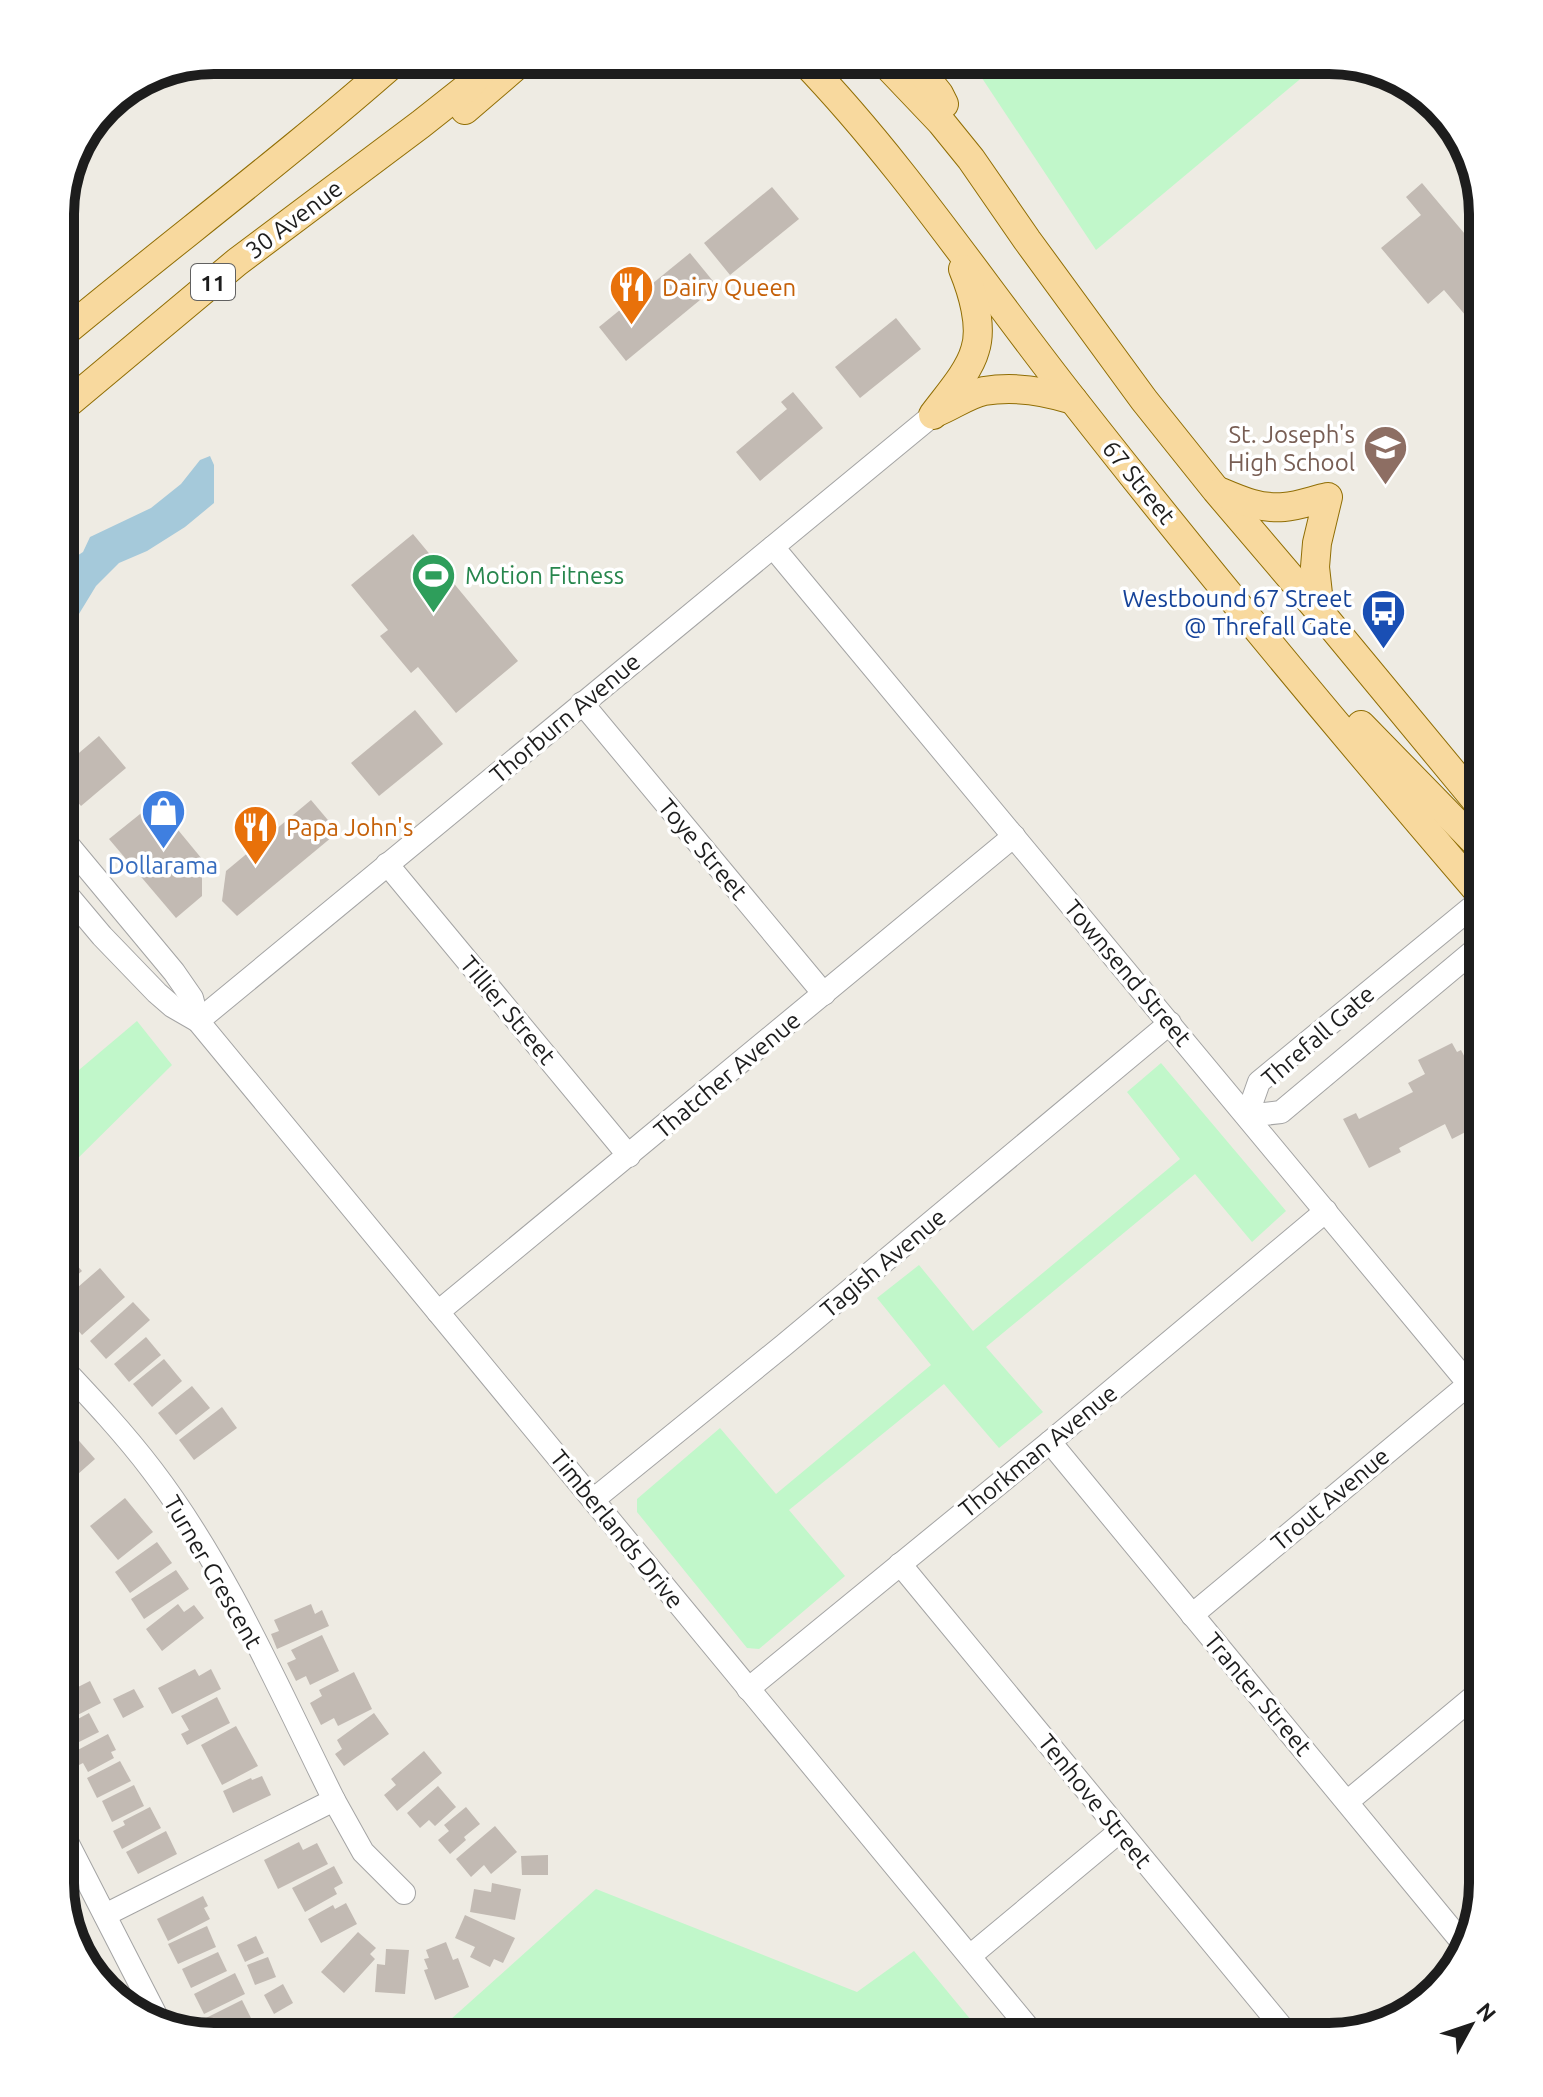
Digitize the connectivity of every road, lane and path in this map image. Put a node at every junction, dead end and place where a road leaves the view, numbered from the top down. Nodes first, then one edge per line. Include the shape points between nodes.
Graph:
1 (363, 74) edge
2 (381, 74) edge
3 (479, 74) edge
4 (507, 74) edge
5 (816, 74) edge
6 (895, 74) edge
7 (923, 74) edge
8 (314, 132) junction
9 (971, 159) junction
10 (370, 161) junction
11 (953, 242) junction
12 (109, 295) junction
13 (74, 324) edge
14 (74, 338) edge
15 (74, 398) edge
16 (1073, 400) junction
17 (933, 415) junction
18 (1216, 490) junction
19 (773, 547) junction
20 (1209, 570) junction
21 (1320, 612) junction
22 (582, 703) junction
23 (1469, 785) edge
24 (1014, 836) junction
25 (1469, 836) edge
26 (74, 852) edge
27 (387, 864) junction
28 (1469, 881) edge
29 (74, 903) edge
30 (1469, 910) edge
31 (1469, 955) edge
32 (824, 994) junction
33 (198, 1021) junction
34 (1170, 1023) junction
35 (1247, 1116) junction
36 (629, 1156) junction
37 (1326, 1211) junction
38 (438, 1312) junction
39 (74, 1380) edge
40 (1469, 1384) edge
41 (1469, 1397) edge
42 (1050, 1442) junction
43 (593, 1500) junction
44 (900, 1564) junction
45 (1192, 1615) junction
46 (748, 1689) junction
47 (1469, 1701) edge
48 (334, 1800) junction
49 (1347, 1802) junction
50 (1120, 1831) junction
51 (74, 1855) edge
52 (404, 1893) dead end
53 (105, 1915) junction
54 (1458, 1937) edge
55 (970, 1956) junction
56 (152, 2008) edge
57 (1025, 2023) edge
58 (1278, 2023) edge

1 - 8 main road
2 - 8 main road, 11
3 - 10 main road, 30 Avenue / 11
4 - 10 main road via 433,136
5 - 11 main road, 67 Street via 877,142
6 - 9 main road
7 - 9 main road via 939,94
8 - 12 main road, 11
9 - 18 main road via 1144,400
10 - 15 main road, 30 Avenue / 11 via 237,262
11 - 16 main road, 67 Street
11 - 17 main road via 977,313 976,349
12 - 13 main road, 11
12 - 14 main road
16 - 17 main road via 1046,391 982,391
16 - 20 main road, 67 Street
17 - 19 street, Thorburn Avenue
18 - 21 main road
18 - 21 main road via 1264,506 1328,497 1315,567
19 - 22 street, Thorburn Avenue
19 - 24 street, Townsend Street
20 - 25 main road
20 - 28 main road, 67 Street
21 - 23 main road
22 - 27 street, Thorburn Avenue
22 - 32 street, Toye Street
24 - 32 street, Thatcher Avenue
24 - 34 street, Townsend Street
26 - 33 street, Timberlands Drive via 174,972 192,998
27 - 33 street, Thorburn Avenue
27 - 36 street, Tillier Street
29 - 33 street, Timberlands Drive via 157,993
30 - 35 street, Threfall Gate via 1259,1082
31 - 35 street, Threfall Gate via 1281,1112
32 - 36 street, Thatcher Avenue
33 - 38 street, Timberlands Drive
34 - 35 street, Townsend Street
34 - 43 street, Tagish Avenue
35 - 37 street, Townsend Street
36 - 38 street, Thatcher Avenue
37 - 40 street, Townsend Street
37 - 42 street, Thorkman Avenue
38 - 43 street, Timberlands Drive
39 - 48 street, Turner Crescent via 122,1432 181,1511 236,1604
41 - 45 street, Trout Avenue
42 - 44 street, Thorkman Avenue
42 - 45 street, Tranter Street
43 - 46 street, Timberlands Drive
44 - 46 street, Thorkman Avenue
44 - 50 street, Tenhove Street
45 - 49 street, Tranter Street
46 - 55 street, Timberlands Drive
47 - 49 street
48 - 52 street, Turner Crescent via 363,1852
48 - 53 street
49 - 54 street, Tranter Street
50 - 55 street
50 - 58 street, Tenhove Street
51 - 53 street
53 - 56 street
55 - 57 street, Timberlands Drive

